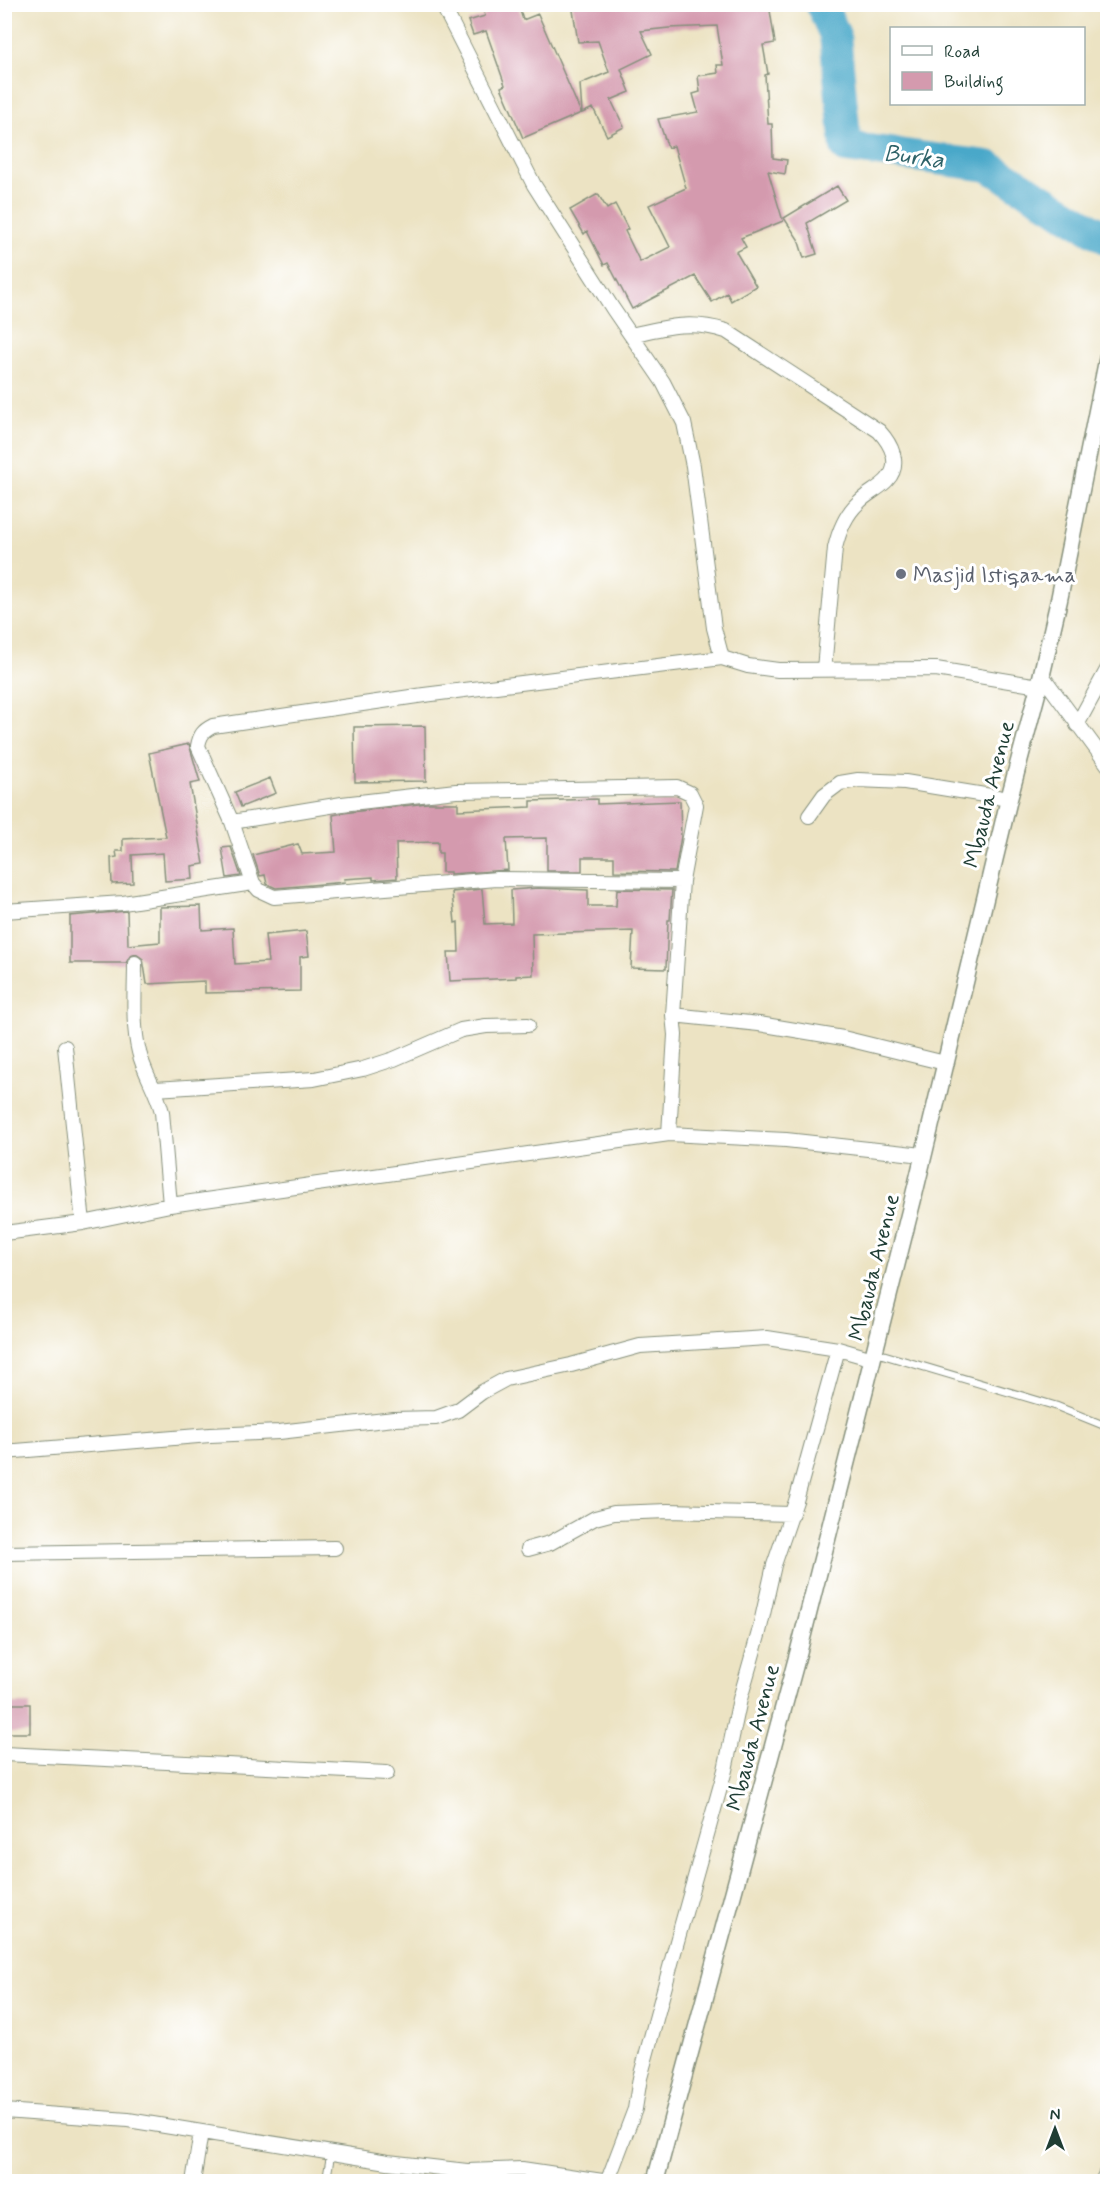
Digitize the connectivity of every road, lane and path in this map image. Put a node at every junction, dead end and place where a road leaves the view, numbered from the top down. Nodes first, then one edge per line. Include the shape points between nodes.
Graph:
1 (442, 4) edge
2 (631, 334) junction
3 (1107, 356) edge
4 (722, 658) junction
5 (1107, 668) edge
6 (824, 669) junction
7 (1040, 680) junction
8 (1077, 725) junction
9 (1107, 765) edge
10 (1009, 799) junction
11 (809, 816) dead end
12 (232, 822) junction
13 (681, 881) junction
14 (254, 883) junction
15 (4, 911) edge
16 (135, 963) dead end
17 (673, 1015) junction
18 (528, 1024) dead end
19 (65, 1047) dead end
20 (945, 1063) junction
21 (155, 1089) junction
22 (669, 1134) junction
23 (923, 1155) junction
24 (170, 1205) junction
25 (83, 1223) junction
26 (4, 1233) edge
27 (838, 1349) junction
28 (874, 1356) junction
29 (1107, 1427) edge
30 (4, 1452) edge
31 (791, 1514) junction
32 (335, 1548) dead end
33 (528, 1549) dead end
34 (4, 1553) edge
35 (4, 1754) edge
36 (387, 1773) dead end
37 (4, 2111) edge
38 (201, 2132) junction
39 (331, 2153) junction
40 (1107, 2161) edge
41 (193, 2181) edge
42 (326, 2181) edge
43 (608, 2181) edge
44 (655, 2181) edge
45 (1098, 2181) edge

1 - 2 street via 534,185
2 - 4 street via 684,423 714,628
2 - 6 street via 692,324 726,331 879,430 888,441 895,458 891,475 858,502 839,531
3 - 7 street, Mbauda Avenue
4 - 6 street via 748,666
4 - 12 street via 213,726 204,730 198,746
5 - 8 street
6 - 7 street via 936,669
7 - 8 street
7 - 10 street, Mbauda Avenue
8 - 9 street
10 - 11 street via 905,782 858,780 840,783 824,795
10 - 20 street, Mbauda Avenue
12 - 13 street via 456,791 677,787 690,793 696,805
12 - 14 street
13 - 14 street via 497,879 284,897 265,894
13 - 17 street
14 - 15 street via 123,903
16 - 21 street via 136,1039
17 - 20 street via 843,1038
17 - 22 street
18 - 21 street via 461,1030 394,1059 339,1075
19 - 25 street
20 - 23 street, Mbauda Avenue
21 - 24 street via 164,1124
22 - 23 street via 786,1140
22 - 24 street
23 - 28 street, Mbauda Avenue
24 - 25 street
25 - 26 street
27 - 28 street
27 - 30 street via 767,1338 640,1346 506,1379 458,1410 436,1418
27 - 31 street
28 - 29 lane via 1056,1406
28 - 44 street, Mbauda Avenue
31 - 33 street via 614,1513
31 - 43 street via 774,1565 725,1770 640,2078 635,2109
32 - 34 street
35 - 36 street
37 - 38 street via 128,2120
38 - 39 street
38 - 41 street
39 - 42 lane
39 - 43 street via 468,2172 522,2169
40 - 45 lane

